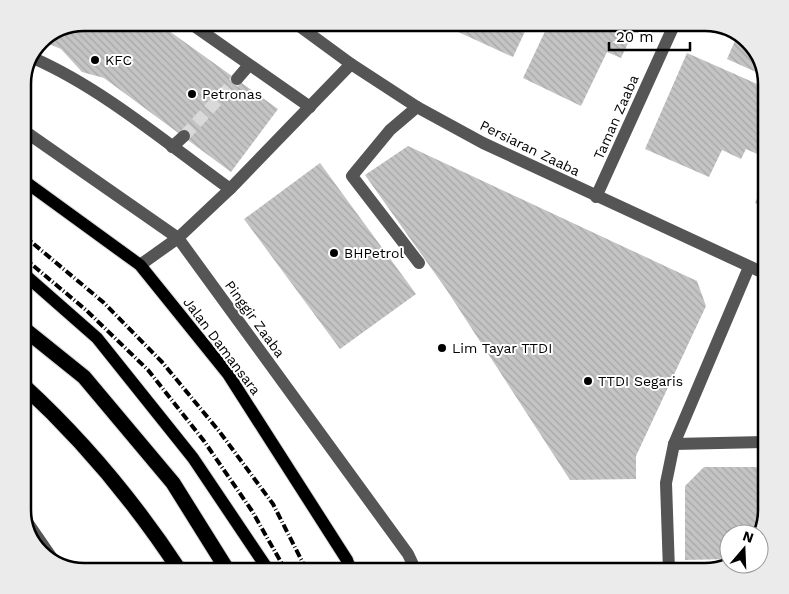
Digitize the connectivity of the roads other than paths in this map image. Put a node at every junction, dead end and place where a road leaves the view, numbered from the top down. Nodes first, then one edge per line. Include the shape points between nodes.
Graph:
1 (202, 31) edge
2 (307, 31) edge
3 (671, 31) edge
4 (37, 60) edge
5 (351, 64) junction
6 (249, 65) junction
7 (236, 79) tunnel mouth
8 (310, 107) junction
9 (417, 107) junction
10 (31, 136) edge
11 (184, 136) tunnel mouth
12 (172, 147) junction
13 (31, 186) edge
14 (230, 189) junction
15 (596, 197) junction
16 (178, 238) junction
17 (419, 263) dead end
18 (140, 265) junction
19 (749, 267) junction
20 (758, 271) edge
21 (31, 280) edge
22 (31, 334) edge
23 (31, 393) edge
24 (758, 442) edge
25 (674, 444) junction
26 (174, 563) edge
27 (222, 563) edge
28 (263, 563) edge
29 (348, 563) edge
30 (412, 563) edge
31 (668, 563) edge

1 - 6 street
2 - 5 street, Persiaran Zaaba
3 - 15 street, Taman Zaaba
4 - 12 street via 118,107
5 - 8 street
5 - 9 street, Persiaran Zaaba
6 - 7 street
6 - 8 street
8 - 14 street
9 - 15 street, Persiaran Zaaba via 483,144
9 - 17 street via 390,130 352,176
10 - 16 street, Pinggir Zaaba
11 - 12 street
12 - 14 street
13 - 18 main road, Jalan Damansara
14 - 16 street
15 - 19 street, Persiaran Zaaba
16 - 18 street
16 - 30 street, Pinggir Zaaba
18 - 29 main road, Jalan Damansara via 228,374
19 - 20 street, Persiaran Zaaba
19 - 25 street
21 - 28 main road via 97,338 193,458
22 - 27 highway via 84,377 173,483
23 - 26 highway via 95,458
24 - 25 street
25 - 31 street via 666,483

